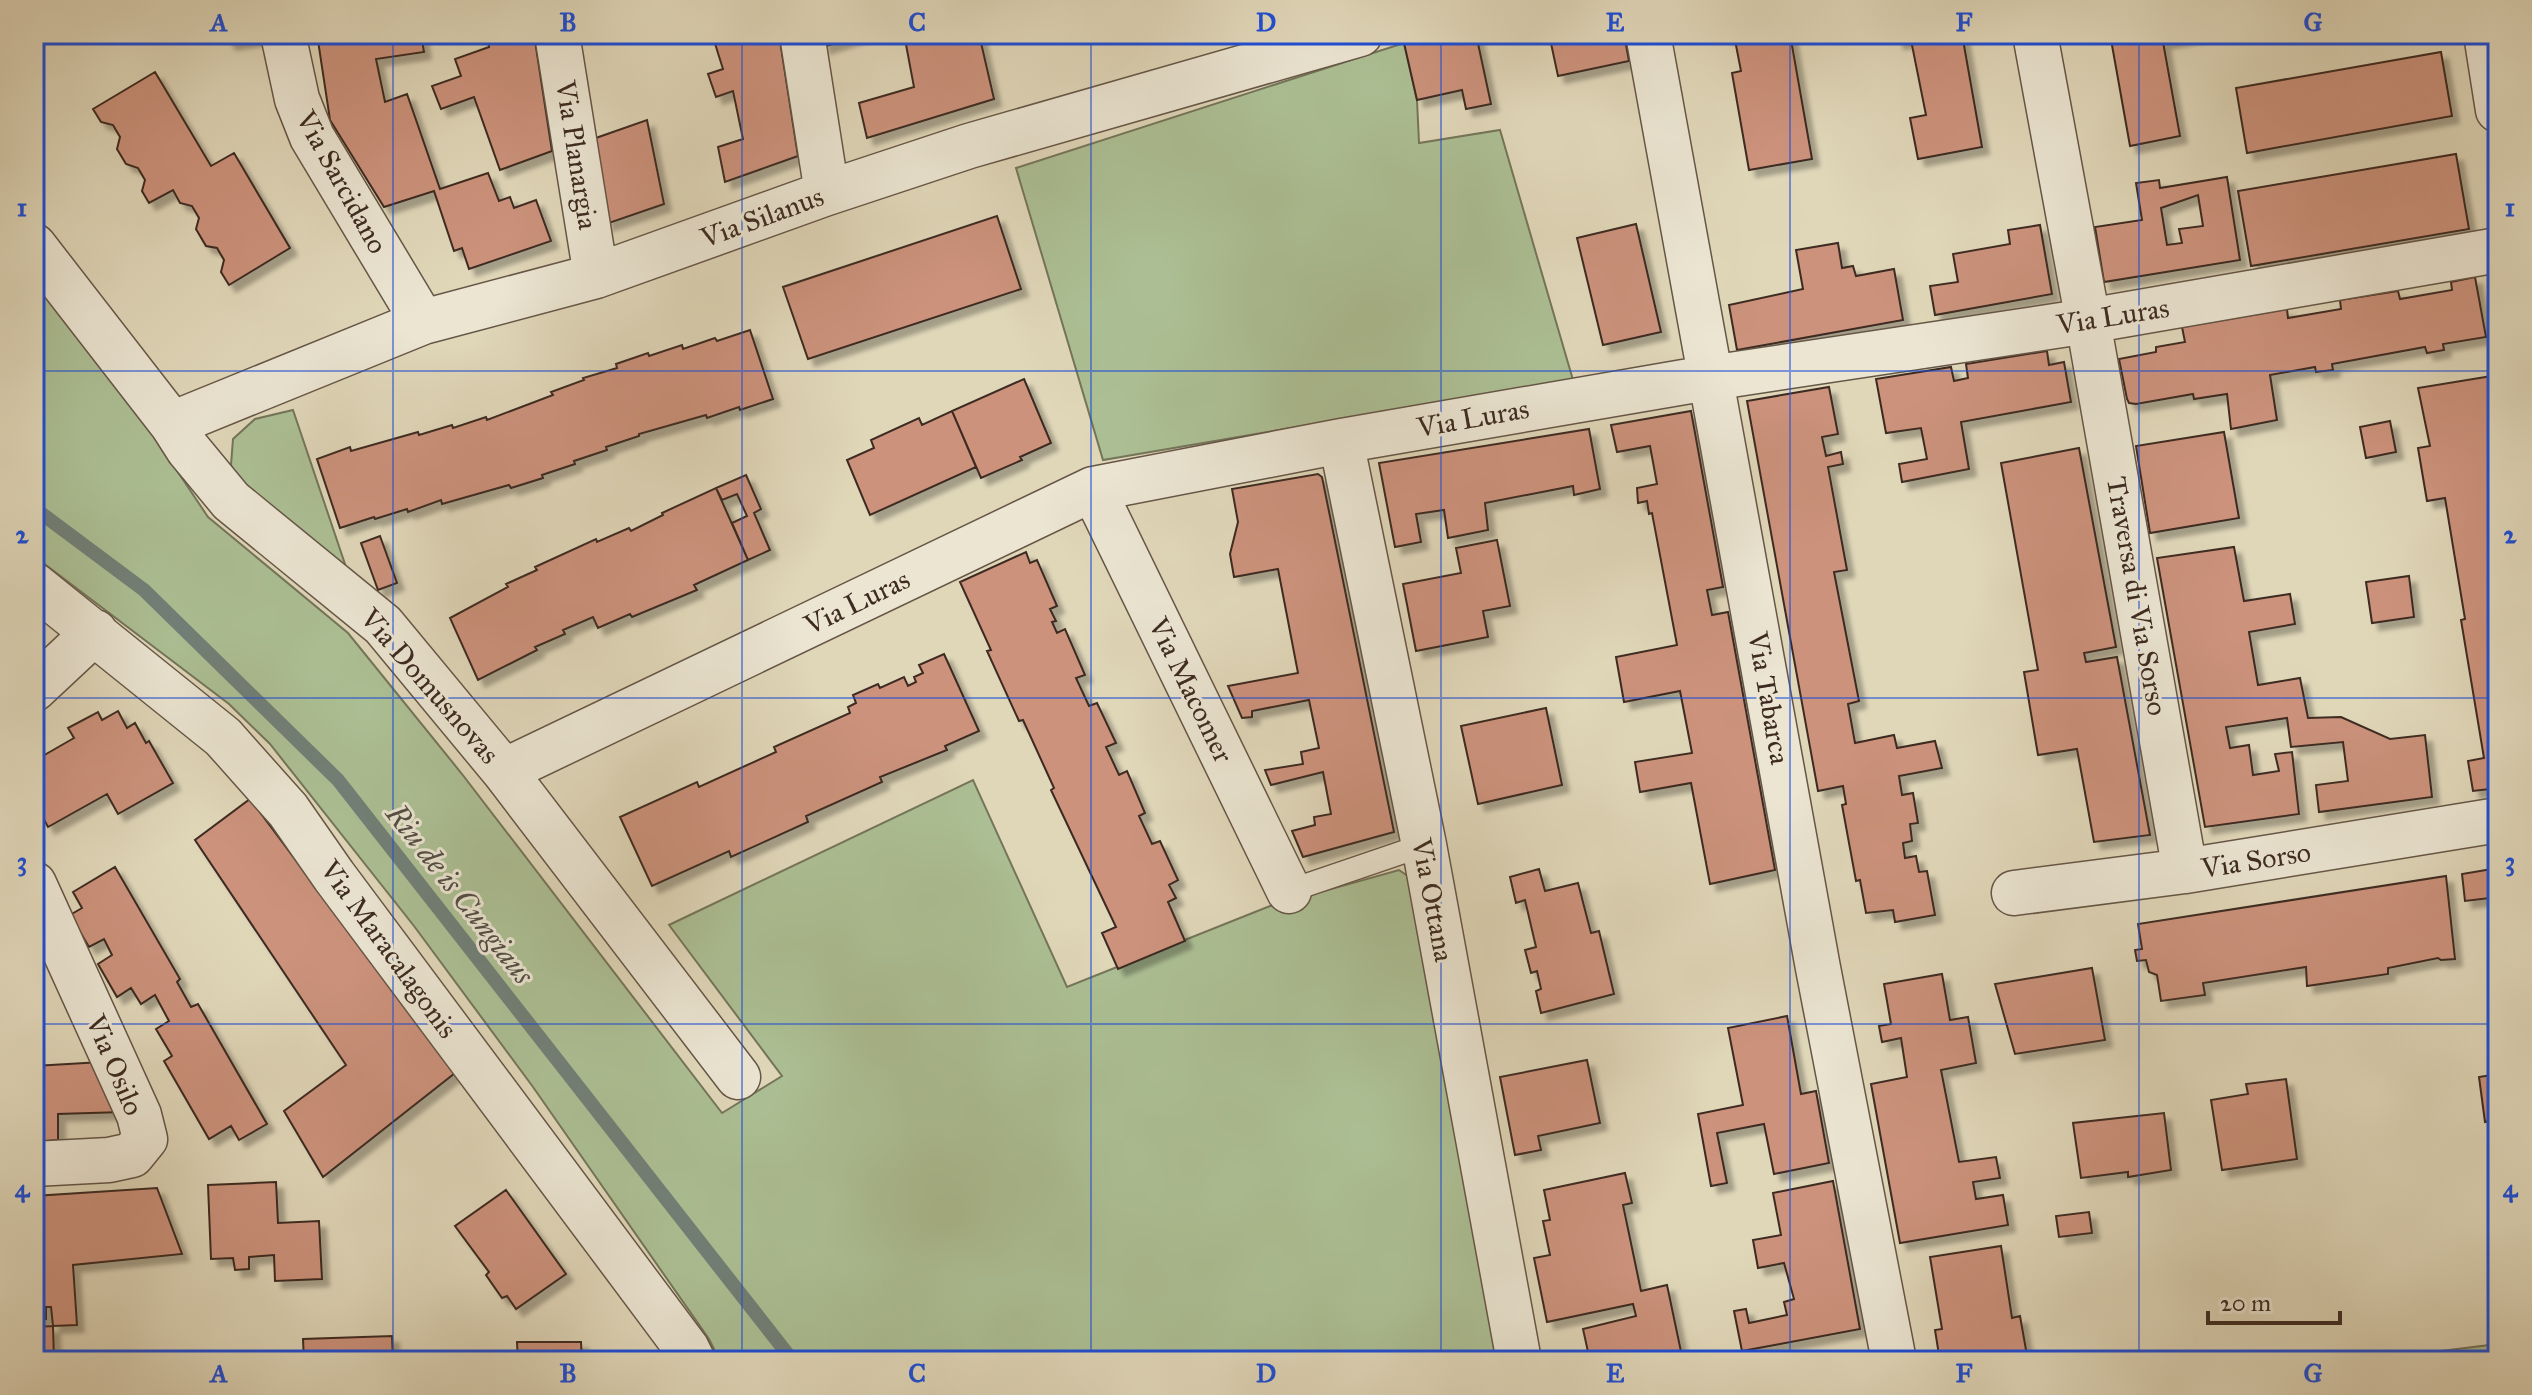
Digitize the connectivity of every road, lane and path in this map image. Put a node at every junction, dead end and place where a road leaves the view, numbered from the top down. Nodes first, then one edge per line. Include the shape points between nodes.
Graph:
1 (283, 34) edge
2 (557, 34) edge
3 (802, 34) edge
4 (1360, 34) edge
5 (1648, 34) edge
6 (2035, 34) edge
7 (2486, 34) edge
8 (1261, 47) edge
9 (2498, 110) edge
10 (827, 193) junction
11 (34, 246) edge
12 (2498, 250) edge
13 (596, 276) junction
14 (2088, 321) junction
15 (423, 322) junction
16 (1711, 377) junction
17 (172, 424) junction
18 (1341, 441) junction
19 (1093, 489) junction
20 (34, 585) edge
21 (95, 632) junction
22 (34, 689) edge
23 (504, 771) junction
24 (2498, 820) edge
25 (1424, 845) junction
26 (2185, 871) junction
27 (34, 884) edge
28 (1289, 891) joint
29 (2014, 893) dead end
30 (738, 1077) dead end
31 (34, 1164) edge
32 (693, 1361) edge
33 (1519, 1361) edge
34 (1894, 1361) edge

1 - 15 street, Via Sarcidano via 297,99 312,137
2 - 13 street, Via Planargia
3 - 10 street
4 - 8 street, Via Silanus
5 - 16 street, Via Tabarca
6 - 14 street, Traversa di Via Sorso
7 - 9 street
8 - 10 street, Via Silanus
10 - 13 street, Via Silanus
11 - 17 street, Via Domusnovas
12 - 14 street, Via Luras
13 - 15 street, Via Silanus
14 - 16 street, Via Luras
14 - 26 street, Traversa di Via Sorso
15 - 17 street, Via Silanus
16 - 18 street, Via Luras
16 - 34 street, Via Tabarca
17 - 23 street, Via Domusnovas via 231,501 383,625
18 - 19 street, Via Luras
18 - 25 street, Via Ottana
19 - 23 street, Via Luras
19 - 28 street, Via Macomer
20 - 21 street, Via Maracalagonis
21 - 22 street
21 - 32 street, Via Maracalagonis via 223,737 288,810
23 - 30 street, Via Domusnovas
24 - 26 street, Via Sorso
25 - 28 lane
25 - 33 street, Via Ottana
26 - 29 street, Via Sorso
27 - 31 street, Via Osilo via 139,1115 145,1139 132,1155

